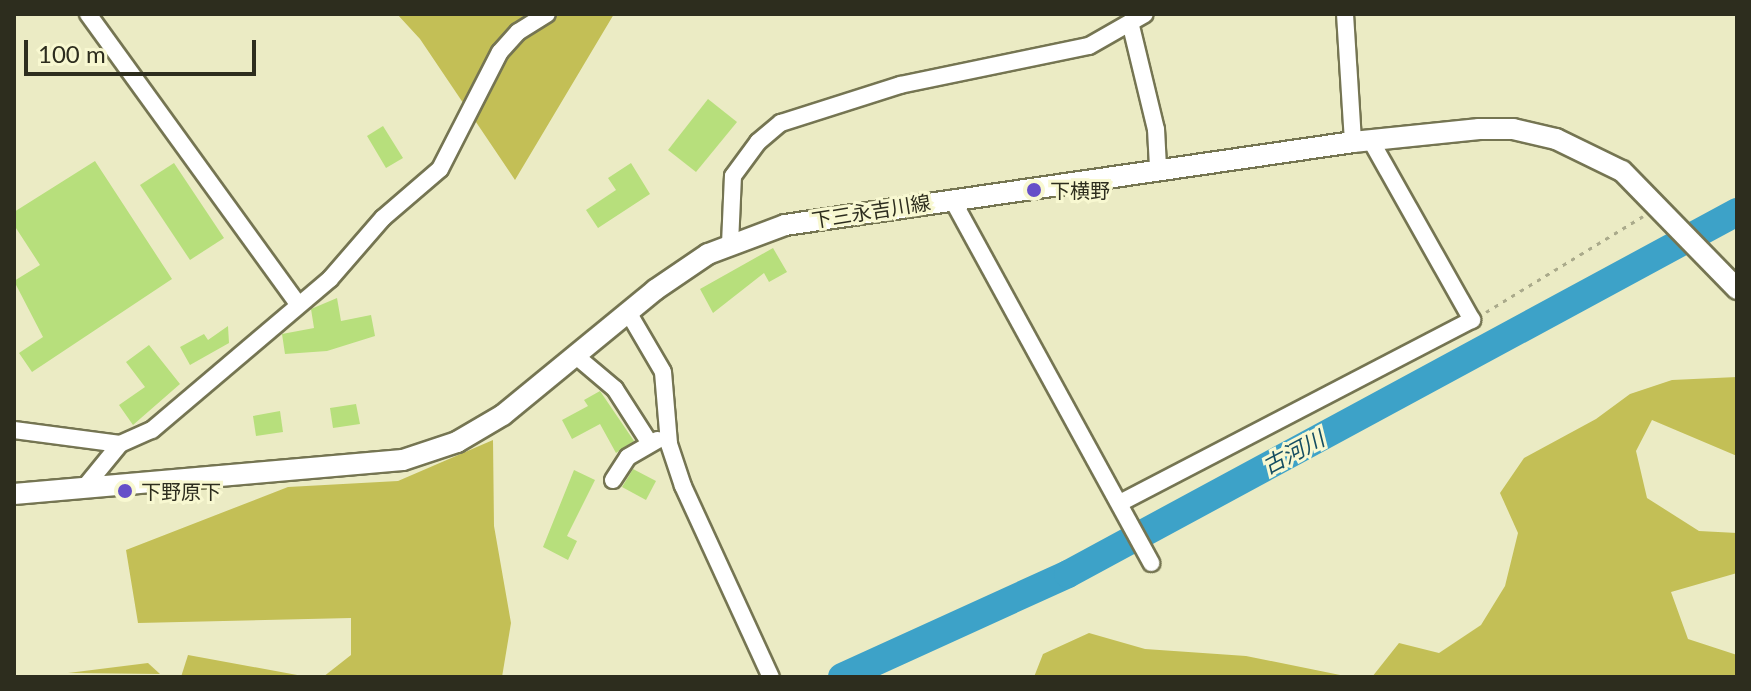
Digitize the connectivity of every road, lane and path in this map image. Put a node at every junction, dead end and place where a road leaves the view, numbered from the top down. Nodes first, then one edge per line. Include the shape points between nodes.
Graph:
1 (88, 14) edge
2 (547, 14) edge
3 (1145, 14) edge
4 (1350, 16) edge
5 (1131, 26) junction
6 (1362, 141) junction
7 (1158, 168) junction
8 (952, 199) junction
9 (1663, 208) junction
10 (730, 244) junction
11 (1737, 289) edge
12 (297, 303) junction
13 (628, 312) junction
14 (1472, 320) junction
15 (576, 356) junction
16 (14, 430) edge
17 (668, 438) junction
18 (649, 442) junction
19 (120, 444) junction
20 (613, 480) dead end
21 (84, 488) junction
22 (14, 494) edge
23 (1121, 505) junction
24 (1151, 563) dead end
25 (771, 677) edge

1 - 12 street
2 - 12 street via 518,32 500,52 440,169 383,218 330,279
3 - 5 street
4 - 6 street
5 - 7 street via 1156,129
5 - 10 street via 1089,46 900,85 781,123 758,142 733,176
6 - 7 main road, 下三永吉川線
6 - 9 main road, 下三永吉川線 via 1513,129 1588,151 1622,171
6 - 14 street
7 - 8 main road, 下三永吉川線
8 - 10 main road, 下三永吉川線 via 785,225
8 - 23 street
9 - 11 main road, 下三永吉川線
9 - 14 path
10 - 13 main road, 下三永吉川線
12 - 19 street via 152,430
13 - 15 main road, 下三永吉川線
13 - 17 street via 663,372
14 - 23 street
15 - 18 street via 615,389
15 - 21 main road, 下三永吉川線 via 503,415 457,442 403,460
16 - 19 street
17 - 18 street
17 - 25 street via 683,486
18 - 20 street via 628,457
19 - 21 street
21 - 22 main road, 下三永吉川線
23 - 24 street

